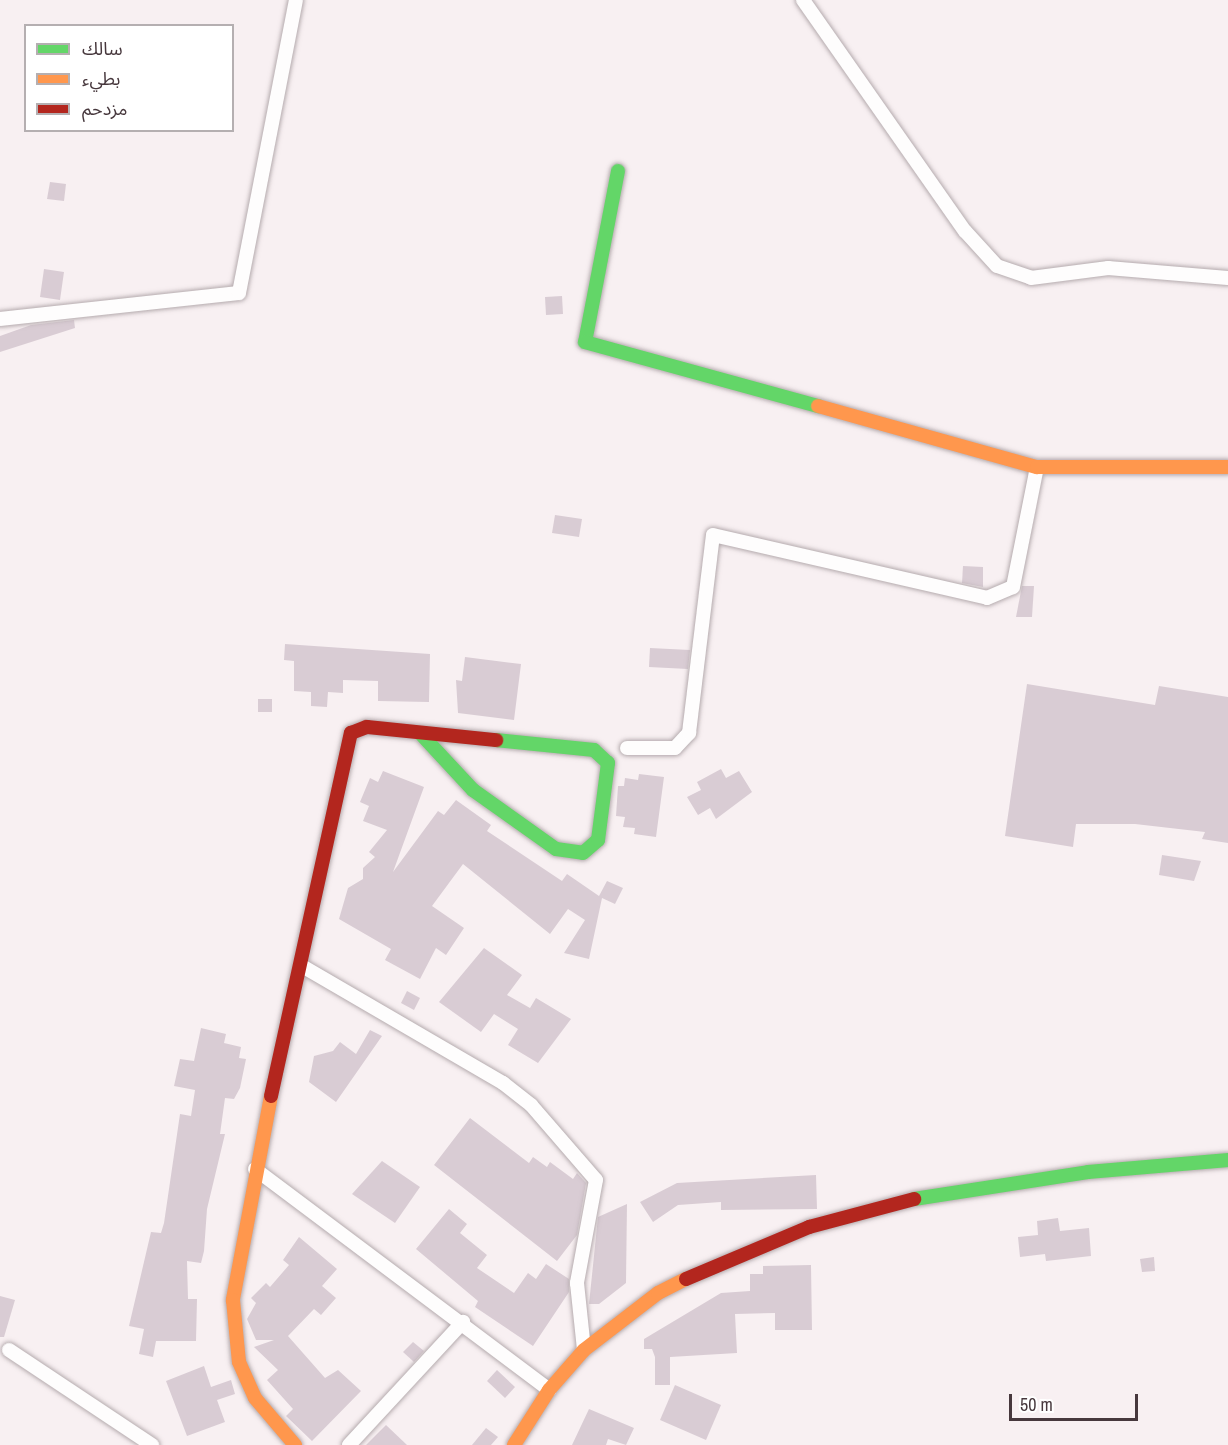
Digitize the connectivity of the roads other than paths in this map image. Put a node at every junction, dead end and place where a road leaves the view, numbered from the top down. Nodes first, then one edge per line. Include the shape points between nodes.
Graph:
1 (296, 0) edge
2 (802, 0) edge
3 (618, 171) dead end
4 (1228, 278) edge
5 (0, 318) edge
6 (1037, 467) junction
7 (1228, 467) edge
8 (420, 733) junction
9 (627, 748) dead end
10 (302, 966) junction
11 (1228, 1160) edge
12 (255, 1169) junction
13 (463, 1322) junction
14 (9, 1350) dead end
15 (584, 1350) junction
16 (549, 1390) junction
17 (152, 1445) edge
18 (295, 1445) edge
19 (350, 1445) edge
20 (514, 1445) edge

1 - 5 street via 239,293
2 - 4 street via 965,231 997,266 1031,278 1108,268
3 - 6 street via 585,342
6 - 7 street via 1143,471
6 - 9 street via 1012,587 987,598 713,535 689,733 675,748
8 - 8 street via 473,790 538,840 572,855 583,853 598,840 609,776 603,755 585,748
8 - 10 street via 352,729
10 - 12 street
10 - 15 street via 503,1083 531,1105 596,1180 577,1283
11 - 15 street via 982,1186 809,1227 729,1257 666,1288
12 - 13 street
12 - 18 street via 238,1250 233,1333 255,1398
13 - 16 street
13 - 19 street
14 - 17 street
15 - 16 street
16 - 20 street

